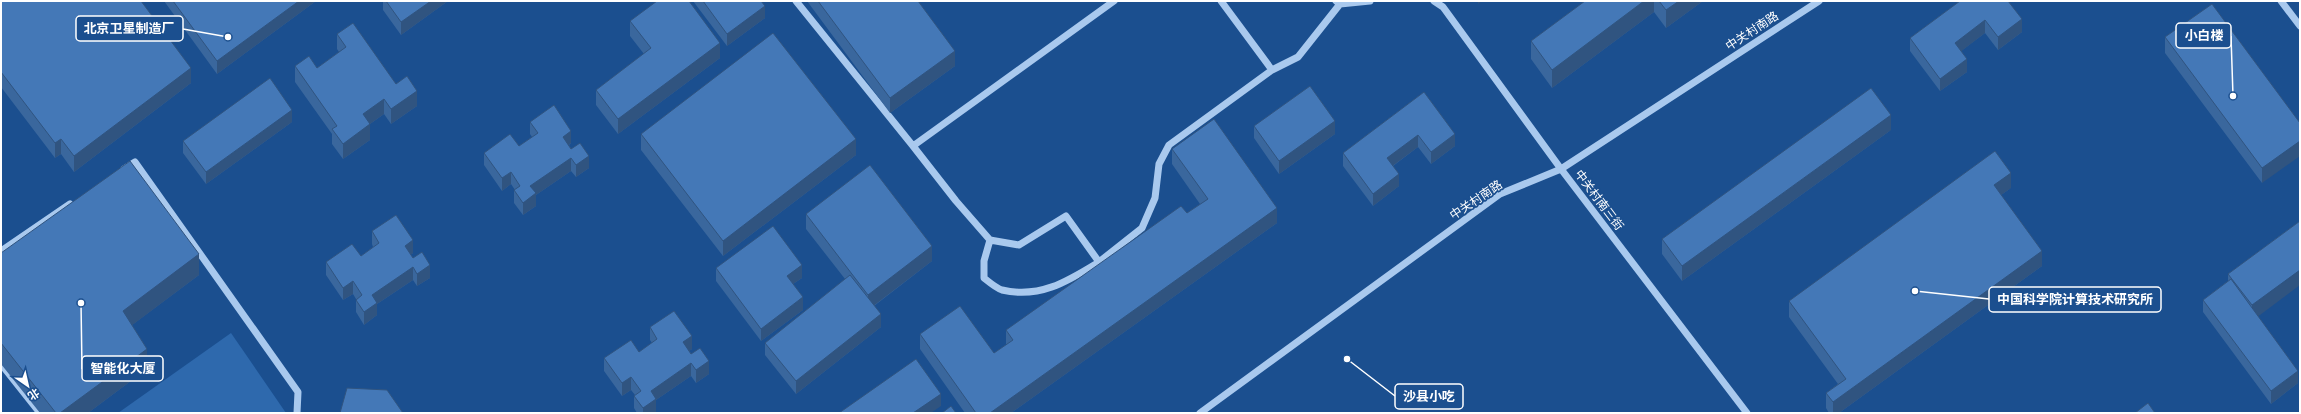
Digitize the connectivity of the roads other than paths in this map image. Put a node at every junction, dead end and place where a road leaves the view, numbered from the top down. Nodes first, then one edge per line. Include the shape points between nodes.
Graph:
1 (796, 1) edge
2 (1114, 1) edge
3 (1221, 1) edge
4 (1370, 1) edge
5 (1434, 1) edge
6 (1819, 1) edge
7 (2282, 1) edge
8 (1338, 3) edge
9 (2300, 26) edge
10 (1272, 70) junction
11 (913, 146) junction
12 (1561, 169) junction
13 (115, 174) edge
14 (76, 200) edge
15 (990, 240) junction
16 (1, 251) edge
17 (1099, 262) junction
18 (1, 364) edge
19 (40, 413) edge
20 (297, 413) edge
21 (1200, 413) edge
22 (1747, 413) edge

1 - 11 street
2 - 11 street
3 - 10 street
4 - 8 street
5 - 12 street, 中关村南三街 via 1443,7
6 - 12 street, 中关村南路
7 - 9 street
8 - 10 street via 1298,57
10 - 17 street via 1169,145 1159,164 1155,198 1142,228
11 - 15 street
12 - 21 street, 中关村南路 via 1500,194
12 - 22 street, 中关村南三街
13 - 20 street via 135,162 298,392
14 - 16 street
15 - 17 street via 1019,245 1066,216
15 - 17 street via 984,261 984,278 1001,290 1031,293 1065,283
18 - 19 street

